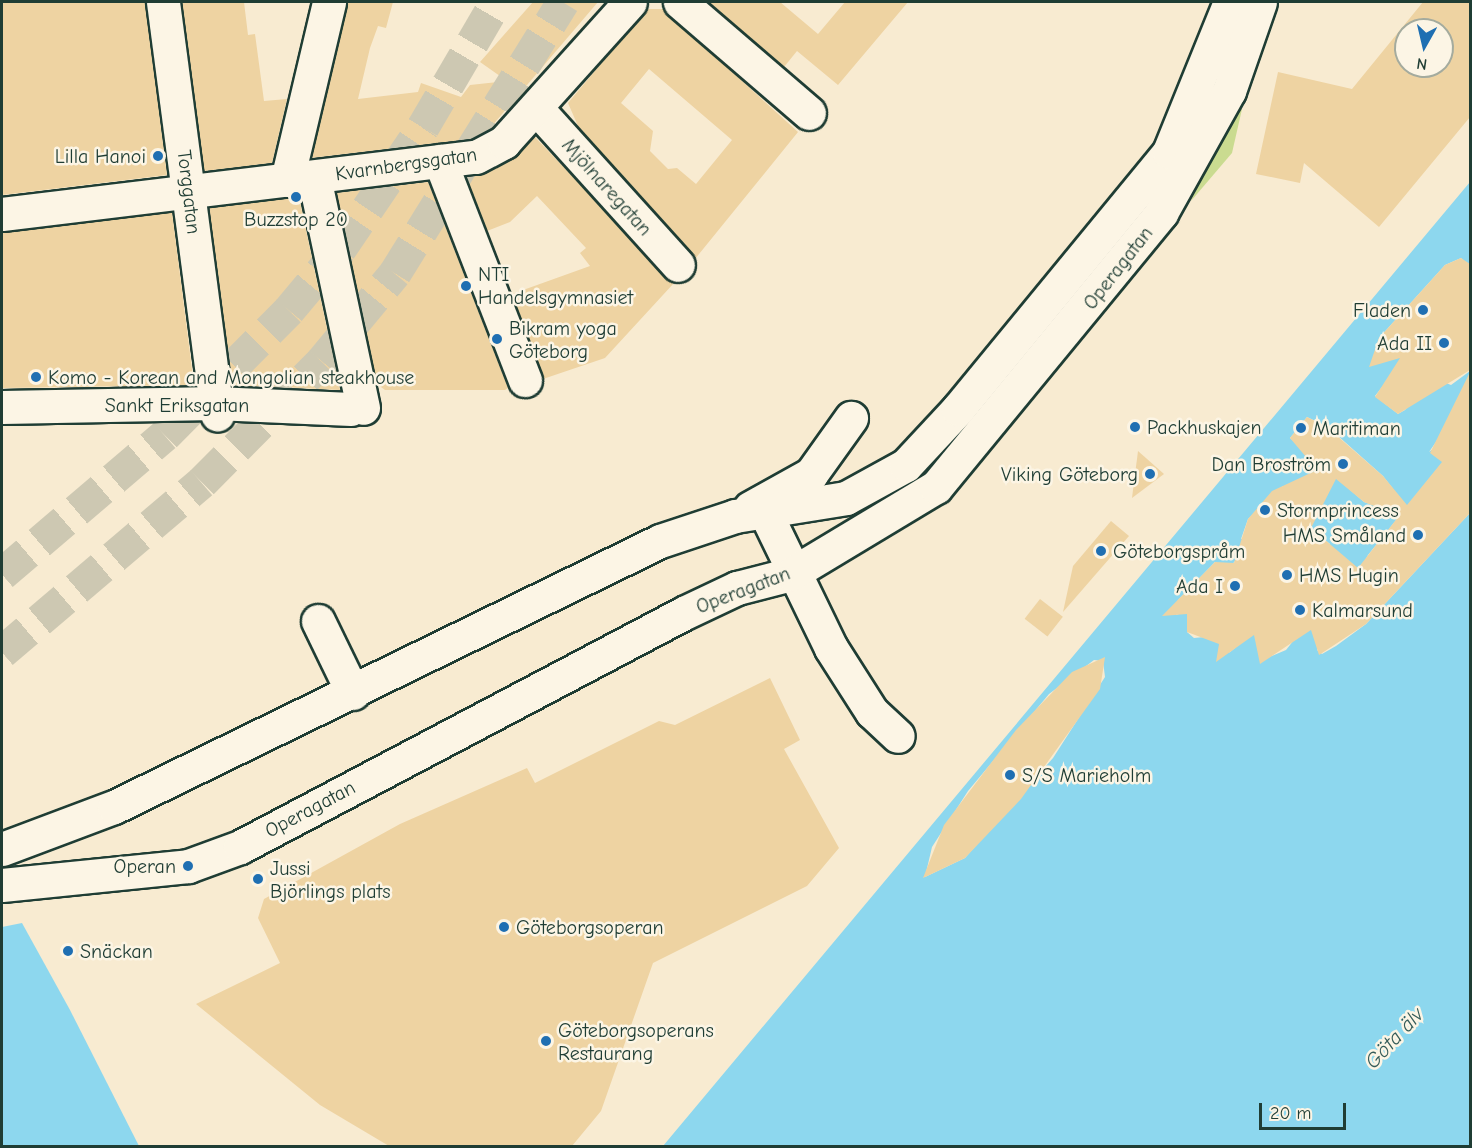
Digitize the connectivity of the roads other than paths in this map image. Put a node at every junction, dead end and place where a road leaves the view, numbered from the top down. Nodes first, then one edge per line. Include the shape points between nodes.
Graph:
1 (163, 2) edge
2 (329, 2) edge
3 (630, 2) edge
4 (680, 2) edge
5 (1230, 2) edge
6 (1260, 2) edge
7 (537, 109) junction
8 (809, 113) dead end
9 (440, 161) junction
10 (300, 179) junction
11 (189, 190) junction
12 (2, 214) edge
13 (678, 265) dead end
14 (525, 380) dead end
15 (215, 400) junction
16 (2, 407) edge
17 (851, 418) dead end
18 (750, 514) junction
19 (791, 573) junction
20 (318, 621) dead end
21 (353, 693) junction
22 (898, 736) dead end
23 (2, 849) edge
24 (2, 885) edge

1 - 11 street, Torggatan
2 - 10 street
3 - 7 street, Kvarnbergsgatan
4 - 8 street
5 - 18 street, Operagatan via 1169,152 933,439 906,465 846,498
6 - 19 street, Operagatan via 1229,91 1185,175 1072,326 936,487
7 - 9 street, Kvarnbergsgatan via 504,142 476,157
7 - 13 street, Mjölnaregatan
9 - 10 street, Kvarnbergsgatan
9 - 14 street
10 - 11 street, Kvarnbergsgatan
10 - 15 street, Sankt Eriksgatan via 357,408
11 - 12 street, Kvarnbergsgatan
11 - 15 street, Torggatan
15 - 16 street, Sankt Eriksgatan
17 - 18 street via 811,474
18 - 19 street
18 - 21 street, Operagatan via 660,541
19 - 22 street via 872,712
19 - 24 street, Operagatan via 737,588 684,613 240,847 188,866
20 - 21 street
21 - 23 street, Operagatan via 114,807

